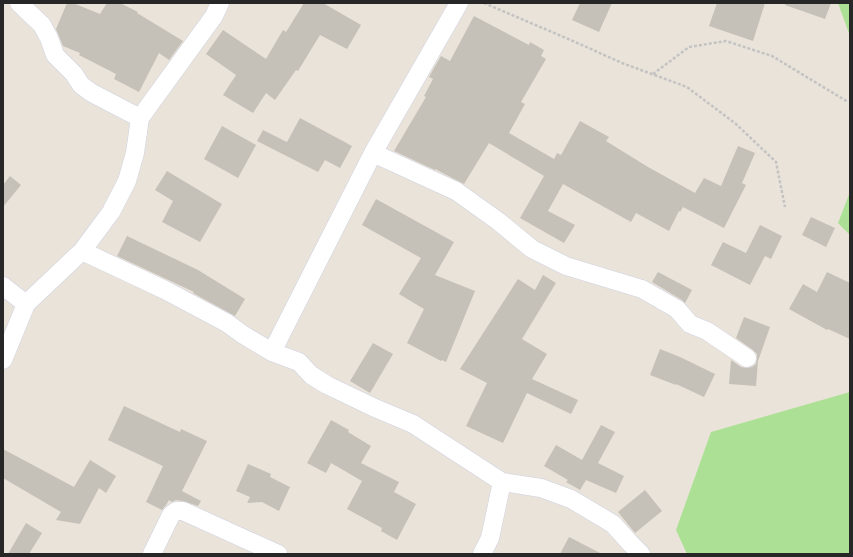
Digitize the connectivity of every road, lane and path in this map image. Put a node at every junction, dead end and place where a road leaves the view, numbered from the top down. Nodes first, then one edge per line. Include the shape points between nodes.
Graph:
1 (19, 3) edge
2 (459, 3) edge
3 (484, 3) edge
4 (214, 7) edge
5 (653, 75) junction
6 (848, 102) dead end
7 (140, 118) junction
8 (373, 153) junction
9 (785, 207) dead end
10 (82, 251) junction
11 (3, 286) edge
12 (26, 304) junction
13 (272, 352) junction
14 (747, 358) dead end
15 (3, 360) edge
16 (502, 482) junction
17 (152, 554) edge
18 (278, 554) edge
19 (482, 554) edge
20 (641, 554) edge

1 - 7 street via 42,25 55,55 81,85
2 - 8 street
3 - 5 path via 622,64
4 - 7 street
5 - 6 path via 689,47 726,41 772,56
5 - 9 path via 687,87 736,124 776,162
7 - 10 street via 135,153 127,181 111,212
8 - 13 street
8 - 14 street via 456,191 532,249 566,266 642,289 677,309 690,324 707,331
10 - 12 street
10 - 13 street via 166,290 227,323
11 - 12 street
12 - 15 street
13 - 16 street via 299,362 311,375 327,385 413,424
16 - 19 street via 490,538
16 - 20 street via 541,488 571,499 614,524
17 - 18 street via 170,515 176,511 183,511

